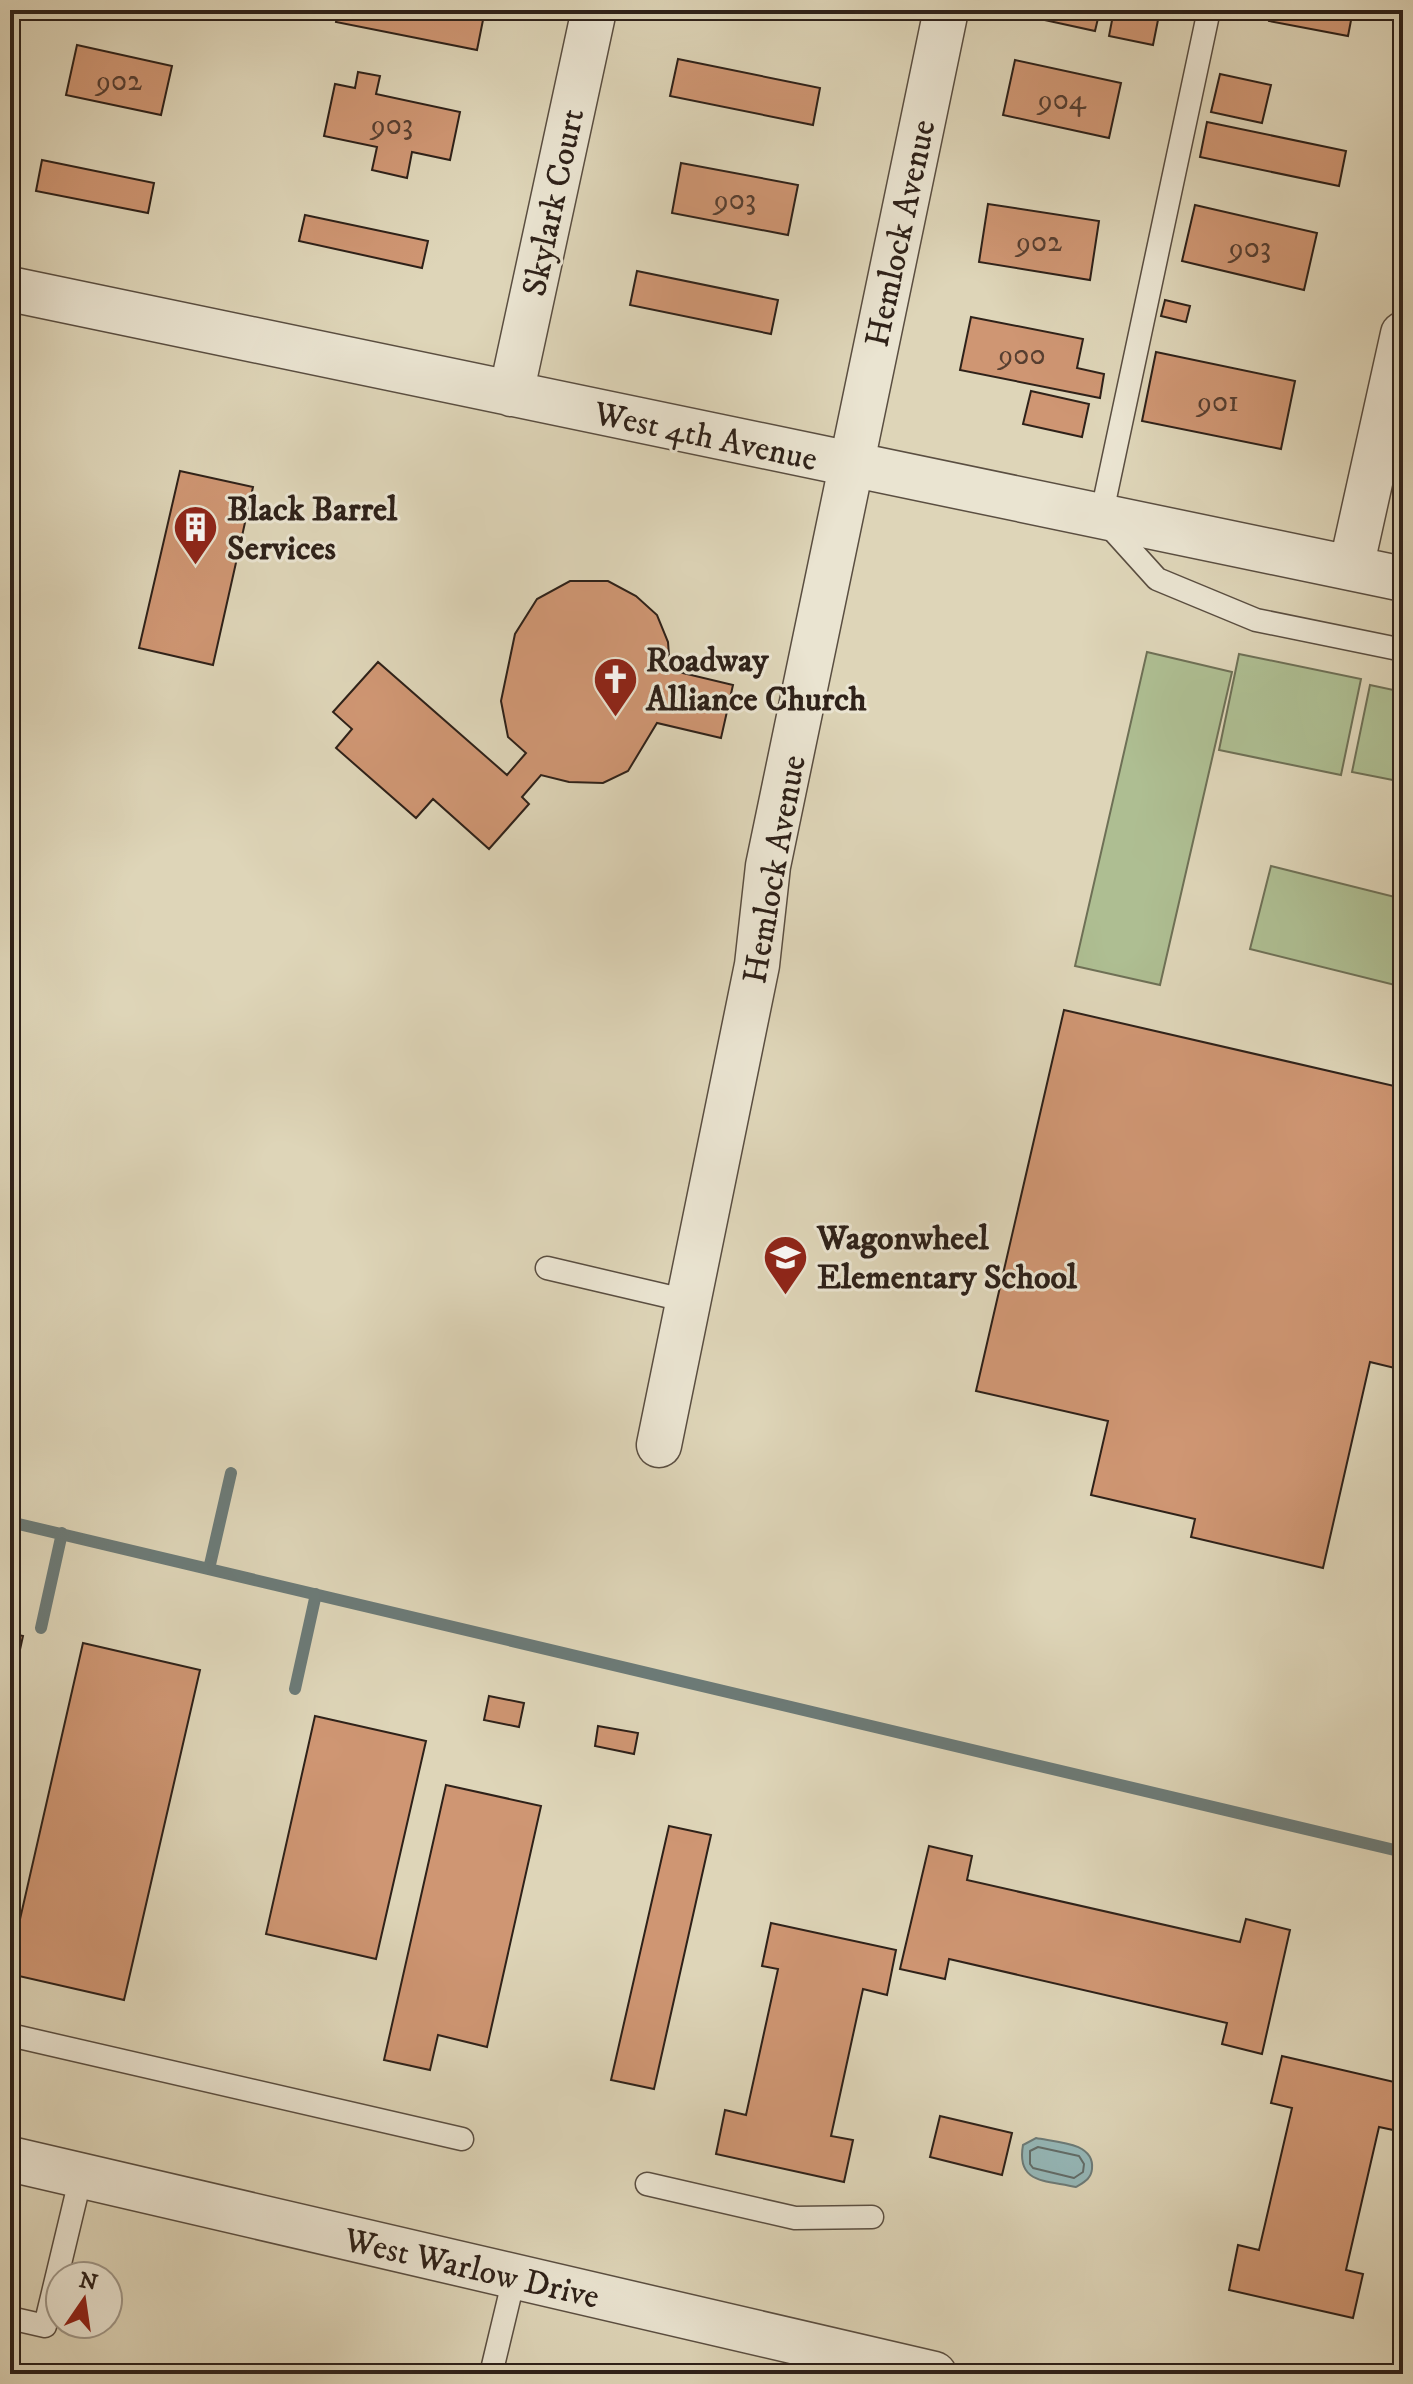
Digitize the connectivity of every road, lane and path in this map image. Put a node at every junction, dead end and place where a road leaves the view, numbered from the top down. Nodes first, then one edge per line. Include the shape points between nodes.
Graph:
1 (594, 10) edge
2 (946, 10) edge
3 (1209, 10) edge
4 (10, 289) edge
5 (1403, 334) edge
6 (511, 394) junction
7 (851, 466) junction
8 (1101, 517) junction
9 (1351, 568) junction
10 (1403, 579) edge
11 (1403, 650) edge
12 (547, 1268) dead end
13 (688, 1301) junction
14 (659, 1445) dead end
15 (10, 2035) edge
16 (462, 2139) dead end
17 (10, 2159) edge
18 (81, 2176) junction
19 (647, 2184) dead end
20 (872, 2217) dead end
21 (514, 2278) junction
22 (10, 2318) edge
23 (491, 2374) edge
24 (934, 2374) edge

1 - 6 street, Skylark Court
2 - 7 street, Hemlock Avenue
3 - 8 lane
4 - 6 street, West 4th Avenue
5 - 9 street
6 - 7 street, West 4th Avenue
7 - 8 street, West 4th Avenue
7 - 13 street, Hemlock Avenue via 768,866 757,965
8 - 9 street, West 4th Avenue
8 - 11 lane via 1157,579 1256,620
9 - 10 street, West 4th Avenue
12 - 13 lane
13 - 14 street, Hemlock Avenue
15 - 16 lane
17 - 18 street, West Warlow Drive
18 - 21 street, West Warlow Drive
18 - 22 lane via 45,2326
19 - 20 lane via 795,2218
21 - 23 lane
21 - 24 street, West Warlow Drive

